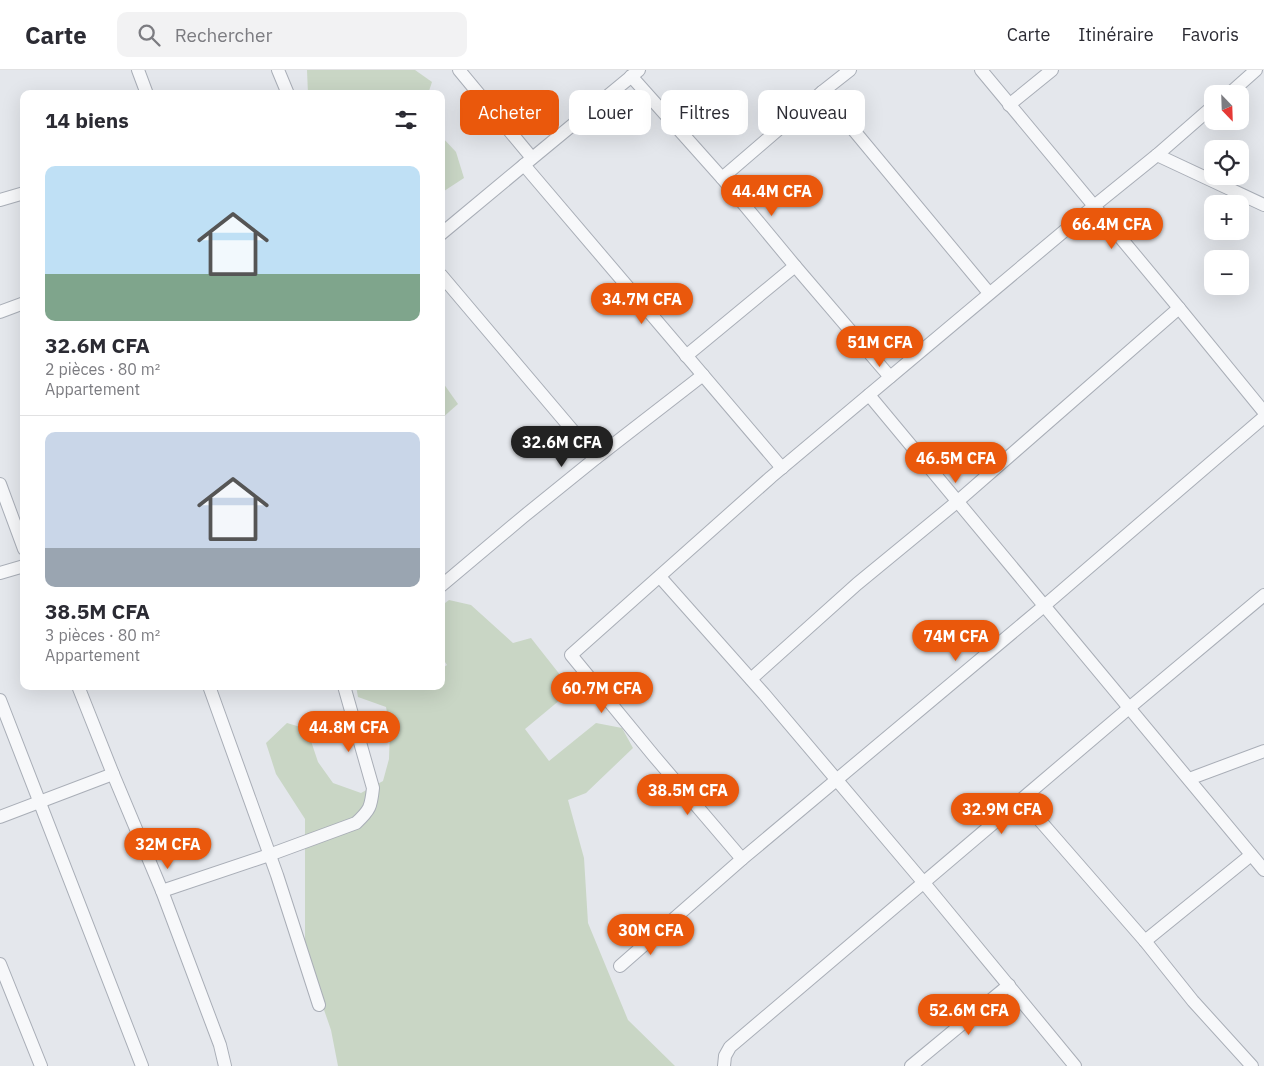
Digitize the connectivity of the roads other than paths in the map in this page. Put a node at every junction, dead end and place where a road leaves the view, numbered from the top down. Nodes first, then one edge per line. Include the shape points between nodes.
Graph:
1 (138, 70) edge
2 (278, 70) edge
3 (459, 70) edge
4 (850, 70) edge
5 (981, 70) edge
6 (1052, 70) edge
7 (1256, 70) edge
8 (635, 73) edge
9 (1239, 85) edge
10 (145, 90) edge
11 (286, 90) edge
12 (825, 90) edge
13 (1009, 104) junction
14 (1204, 114) edge
15 (772, 135) edge
16 (858, 135) edge
17 (1157, 155) junction
18 (528, 161) junction
19 (722, 178) junction
20 (20, 194) edge
21 (0, 200) edge
22 (1264, 205) edge
23 (1094, 206) junction
24 (445, 231) edge
25 (794, 266) junction
26 (445, 280) edge
27 (989, 293) junction
28 (20, 304) edge
29 (1179, 308) junction
30 (0, 312) edge
31 (686, 356) junction
32 (702, 375) junction
33 (890, 377) junction
34 (869, 395) junction
35 (1264, 412) edge
36 (1264, 417) edge
37 (596, 458) junction
38 (782, 468) junction
39 (0, 484) edge
40 (958, 501) junction
41 (20, 538) edge
42 (20, 567) edge
43 (0, 573) edge
44 (660, 577) junction
45 (445, 583) edge
46 (1264, 595) edge
47 (1044, 606) junction
48 (751, 679) junction
49 (80, 690) edge
50 (210, 690) edge
51 (345, 690) edge
52 (0, 700) edge
53 (1129, 708) junction
54 (1264, 752) edge
55 (113, 774) junction
56 (837, 780) junction
57 (1189, 780) junction
58 (1022, 800) junction
59 (39, 802) junction
60 (0, 817) edge
61 (269, 855) junction
62 (742, 859) junction
63 (1259, 862) edge
64 (924, 883) junction
65 (162, 891) junction
66 (1145, 940) junction
67 (0, 964) edge
68 (620, 966) dead end
69 (1008, 985) junction
70 (319, 1005) dead end
71 (41, 1066) edge
72 (142, 1066) edge
73 (225, 1066) edge
74 (724, 1066) edge
75 (911, 1066) edge
76 (1074, 1066) edge
77 (1252, 1066) edge

1 - 10 street
2 - 11 street
3 - 18 street
4 - 12 street
5 - 13 street
6 - 13 street
7 - 9 street
8 - 18 street
8 - 19 street
13 - 23 street
14 - 17 street
15 - 19 street
16 - 27 street
17 - 22 street
17 - 23 street
18 - 24 street
18 - 31 street
19 - 25 street
20 - 21 street
23 - 27 street
23 - 29 street
25 - 31 street
25 - 33 street
26 - 37 street
27 - 33 street
28 - 30 street
29 - 35 street
29 - 40 street
31 - 32 street
32 - 37 street
32 - 38 street
33 - 34 street
34 - 38 street
34 - 40 street
36 - 47 street
37 - 45 street
38 - 44 street
39 - 41 street
40 - 47 street
40 - 48 street via 857,584
42 - 43 street
44 - 48 street
44 - 62 street via 571,656
46 - 53 street
47 - 53 street
47 - 56 street
48 - 56 street
49 - 55 street
50 - 61 street
51 - 61 street via 373,788 372,803 356,823
52 - 59 street
53 - 57 street
53 - 58 street
54 - 57 street
55 - 59 street
55 - 65 street
56 - 62 street
56 - 64 street
57 - 63 street
58 - 64 street
58 - 66 street
59 - 60 street
59 - 72 street
61 - 65 street
61 - 70 street
62 - 68 street
63 - 66 street
64 - 69 street
64 - 74 street via 730,1047
65 - 73 street
66 - 77 street
67 - 71 street
69 - 75 street
69 - 76 street

